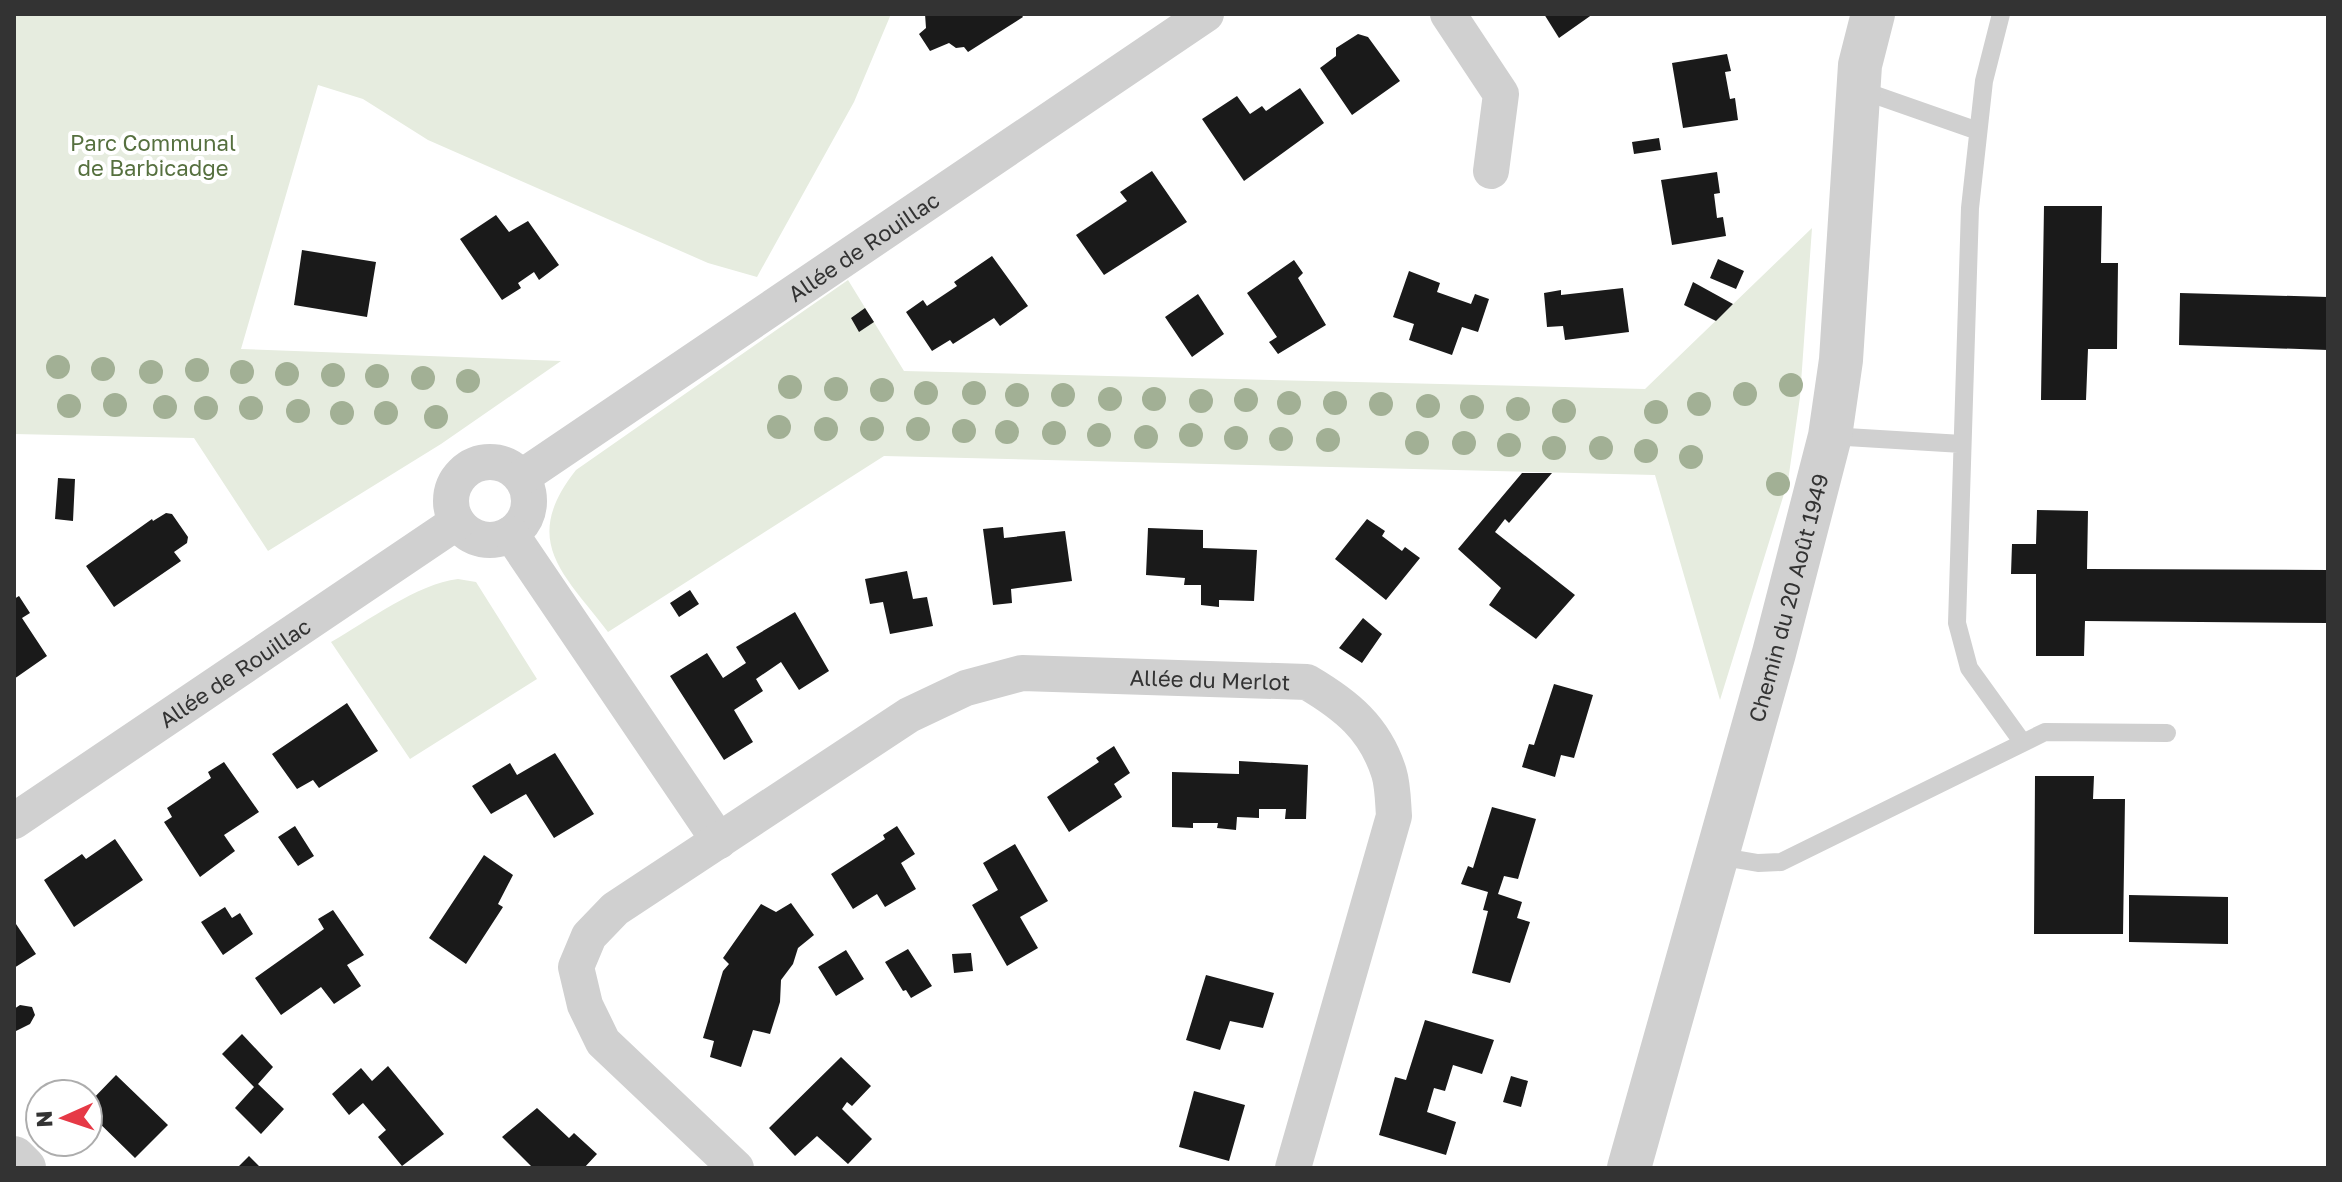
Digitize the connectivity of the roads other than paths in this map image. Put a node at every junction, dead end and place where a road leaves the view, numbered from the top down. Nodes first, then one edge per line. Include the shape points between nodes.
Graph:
1 (1206, 14) edge
2 (1448, 14) edge
3 (1873, 14) edge
4 (2001, 14) edge
5 (1858, 89) junction
6 (1978, 131) junction
7 (1491, 171) dead end
8 (1830, 436) junction
9 (1962, 444) junction
10 (522, 477) junction
11 (457, 522) junction
12 (511, 534) junction
13 (2167, 733) dead end
14 (2023, 743) junction
15 (14, 821) edge
16 (719, 841) junction
17 (1717, 856) junction
18 (14, 1158) edge
19 (24, 1168) edge
20 (736, 1168) edge
21 (1293, 1168) edge
22 (1629, 1168) edge

1 - 10 street, Allée de Rouillac
2 - 7 street via 1501,94
3 - 5 street, Chemin du 20 Août 1949
4 - 6 lane
5 - 6 lane
5 - 8 street, Chemin du 20 Août 1949 via 1841,360
6 - 9 lane via 1970,208
8 - 9 lane
8 - 17 street, Chemin du 20 Août 1949
9 - 14 lane via 1957,623 1969,668
10 - 11 street via 502,463 467,468 450,499
10 - 12 street via 529,508
11 - 12 street via 482,540
11 - 15 street, Allée de Rouillac
12 - 16 street
13 - 14 lane via 2045,732
14 - 17 lane via 1781,862
16 - 20 street, Allée du Merlot via 615,909 589,936 576,967 585,1005 603,1042
16 - 21 street, Allée du Merlot via 909,715 966,688 1022,673 1307,682 1343,703 1370,732 1389,773 1394,816
17 - 22 street, Chemin du 20 Août 1949
18 - 19 street

